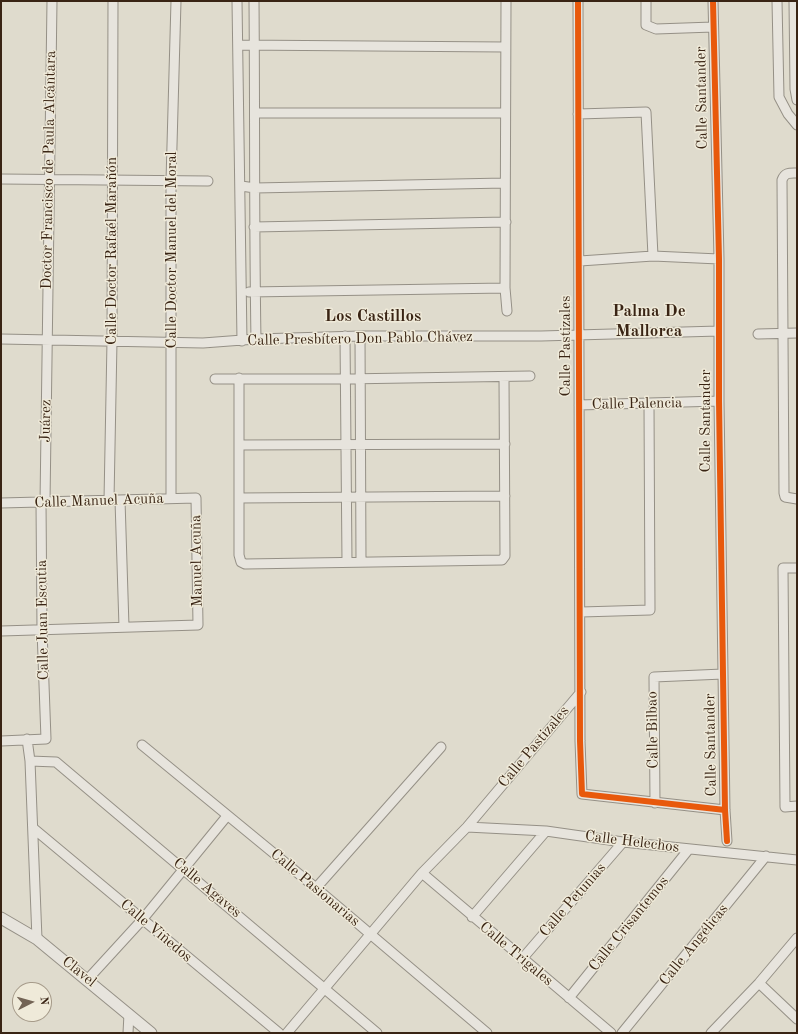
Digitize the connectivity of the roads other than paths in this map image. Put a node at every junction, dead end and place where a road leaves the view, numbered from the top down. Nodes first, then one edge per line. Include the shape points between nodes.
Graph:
1 (52, 1) edge
2 (113, 1) edge
3 (176, 1) edge
4 (237, 1) edge
5 (254, 1) edge
6 (506, 1) edge
7 (578, 1) edge
8 (646, 1) edge
9 (713, 1) edge
10 (777, 1) edge
11 (794, 1) edge
12 (713, 27) junction
13 (238, 45) junction
14 (254, 45) junction
15 (506, 47) junction
16 (797, 100) edge
17 (781, 101) junction
18 (255, 113) junction
19 (505, 113) junction
20 (578, 114) junction
21 (797, 125) edge
22 (797, 173) edge
23 (1, 179) edge
24 (49, 180) junction
25 (112, 181) junction
26 (171, 181) junction
27 (208, 181) dead end
28 (505, 183) junction
29 (241, 186) junction
30 (255, 188) junction
31 (506, 222) junction
32 (254, 227) junction
33 (653, 256) junction
34 (719, 259) junction
35 (580, 261) junction
36 (505, 288) junction
37 (242, 292) junction
38 (255, 293) junction
39 (507, 310) dead end
40 (719, 331) junction
41 (784, 333) junction
42 (797, 333) edge
43 (758, 334) dead end
44 (579, 335) junction
45 (345, 336) junction
46 (360, 336) junction
47 (1, 338) edge
48 (256, 339) junction
49 (47, 340) junction
50 (112, 340) junction
51 (242, 341) junction
52 (171, 342) junction
53 (530, 376) dead end
54 (504, 377) junction
55 (239, 378) junction
56 (215, 379) dead end
57 (345, 379) junction
58 (359, 379) junction
59 (719, 401) junction
60 (649, 404) junction
61 (579, 405) junction
62 (360, 444) junction
63 (505, 444) junction
64 (239, 445) junction
65 (345, 445) junction
66 (505, 496) junction
67 (172, 498) junction
68 (196, 498) joint
69 (240, 498) junction
70 (346, 498) junction
71 (360, 498) junction
72 (797, 499) edge
73 (109, 500) junction
74 (120, 500) junction
75 (43, 502) junction
76 (1, 504) edge
77 (361, 561) junction
78 (347, 562) junction
79 (797, 568) edge
80 (581, 612) junction
81 (124, 627) junction
82 (42, 630) junction
83 (1, 632) edge
84 (723, 674) junction
85 (580, 692) junction
86 (27, 739) junction
87 (1, 741) edge
88 (142, 745) dead end
89 (442, 747) dead end
90 (30, 761) junction
91 (655, 803) junction
92 (797, 806) edge
93 (725, 810) junction
94 (227, 816) junction
95 (467, 827) junction
96 (33, 828) junction
97 (546, 831) junction
98 (727, 841) dead end
99 (623, 842) junction
100 (690, 849) junction
101 (766, 856) junction
102 (797, 860) edge
103 (184, 868) junction
104 (422, 873) junction
105 (316, 888) junction
106 (472, 917) junction
107 (142, 920) junction
108 (3, 921) edge
109 (370, 934) junction
110 (37, 939) junction
111 (797, 939) edge
112 (522, 959) junction
113 (88, 979) junction
114 (759, 983) junction
115 (325, 989) junction
116 (569, 998) junction
117 (129, 1014) junction
118 (797, 1019) edge
119 (128, 1033) edge
120 (151, 1033) edge
121 (279, 1033) edge
122 (287, 1033) edge
123 (377, 1033) edge
124 (487, 1033) edge
125 (611, 1033) edge
126 (622, 1033) edge
127 (711, 1033) edge

1 - 24 street, Doctor Francisco de Paula Alcántara
2 - 25 street, Calle Doctor Rafaél Marañón
3 - 26 street, Calle Doctor Manuel del Moral
4 - 13 street
5 - 14 street
6 - 15 street
7 - 20 street, Calle Pastizales
8 - 12 street via 646,25 656,29
9 - 12 street, Calle Santander
10 - 17 street via 778,86
11 - 16 street
12 - 34 street, Calle Santander
13 - 14 street
13 - 29 street
14 - 15 street
14 - 18 street
15 - 19 street
16 - 17 street
17 - 21 street
18 - 19 street
18 - 30 street
19 - 28 street
20 - 33 street via 646,112
20 - 35 street, Calle Pastizales
22 - 41 street via 787,173 782,180
23 - 24 street
24 - 25 street
24 - 49 street, Doctor Francisco de Paula Alcántara
25 - 26 street
25 - 50 street, Calle Doctor Rafaél Marañón
26 - 27 street
26 - 52 street, Calle Doctor Manuel del Moral
28 - 30 street
28 - 31 street
29 - 30 street
29 - 37 street
30 - 32 street
31 - 32 street
31 - 36 street
32 - 38 street
33 - 34 street
33 - 35 street
34 - 40 street, Calle Santander
35 - 44 street, Calle Pastizales
36 - 38 street
36 - 39 street
37 - 38 street
37 - 51 street
38 - 48 street
40 - 44 street, Calle Presbítero Don Pablo Chávez
40 - 59 street, Calle Santander
41 - 42 street
41 - 43 street
41 - 72 street via 784,493 785,497
44 - 46 street, Calle Presbítero Don Pablo Chávez
44 - 61 street, Calle Pastizales
45 - 46 street, Calle Presbítero Don Pablo Chávez
45 - 48 street, Calle Presbítero Don Pablo Chávez
45 - 57 street
46 - 58 street
47 - 49 street, Calle Presbítero Don Pablo Chávez
48 - 51 street, Calle Presbítero Don Pablo Chávez
49 - 50 street, Calle Presbítero Don Pablo Chávez
49 - 75 street, Juárez
50 - 52 street, Calle Presbítero Don Pablo Chávez
50 - 73 street, Calle Doctor Rafaél Marañón
51 - 52 street, Calle Presbítero Don Pablo Chávez
52 - 67 street, Calle Doctor Manuel del Moral
53 - 54 street
54 - 58 street
54 - 63 street
55 - 56 street
55 - 57 street
55 - 64 street
57 - 58 street
57 - 65 street
58 - 62 street
59 - 60 street, Calle Palencia
59 - 84 street, Calle Santander
60 - 61 street, Calle Palencia
60 - 80 street via 650,610
61 - 80 street, Calle Pastizales
62 - 63 street
62 - 65 street
62 - 71 street
63 - 66 street
64 - 65 street
64 - 69 street
65 - 70 street
66 - 71 street
66 - 77 street via 505,556 502,560
67 - 68 street, Calle Manuel Acuña
67 - 74 street, Calle Manuel Acuña
68 - 81 street, Manuel Acuña via 198,625
69 - 70 street
69 - 78 street via 241,562
70 - 71 street
70 - 78 street
71 - 77 street
73 - 74 street, Calle Manuel Acuña
73 - 75 street, Calle Manuel Acuña
74 - 81 street
75 - 76 street, Calle Manuel Acuña
75 - 82 street, Calle Juan Escutia
77 - 78 street
79 - 92 street via 783,568 785,807
80 - 85 street, Calle Pastizales
81 - 82 street
82 - 83 street
82 - 86 street, Calle Juan Escutia via 46,739
84 - 91 street, Calle Bilbao via 654,677
84 - 93 street, Calle Santander
85 - 91 street via 582,794
85 - 95 street, Calle Pastizales
86 - 87 street
86 - 90 street
88 - 94 street, Calle Pasionarias
89 - 105 street
90 - 96 street
90 - 103 street, Calle Agaves via 56,762
91 - 93 street
93 - 98 street, Calle Santander
94 - 103 street
94 - 105 street, Calle Pasionarias
95 - 97 street, Calle Helechos
95 - 104 street, Calle Pastizales
96 - 107 street, Calle Viñedos
96 - 110 street
97 - 99 street, Calle Helechos
97 - 106 street
99 - 100 street, Calle Helechos
99 - 112 street, Calle Petunias
100 - 101 street, Calle Helechos
100 - 116 street, Calle Crisantemos
101 - 102 street, Calle Helechos
101 - 126 street, Calle Angélicas
103 - 107 street
103 - 115 street, Calle Agaves
104 - 106 street, Calle Trigales
104 - 109 street, Calle Pastizales
105 - 109 street, Calle Pasionarias
106 - 112 street, Calle Trigales
107 - 113 street
107 - 121 street, Calle Viñedos
108 - 110 street, Clavel
109 - 115 street, Calle Pastizales
109 - 124 street, Calle Pasionarias
110 - 113 street, Clavel
111 - 114 street
112 - 116 street, Calle Trigales
113 - 117 street, Clavel
114 - 118 street
114 - 127 street
115 - 122 street, Calle Pastizales
115 - 123 street, Calle Agaves
116 - 125 street, Calle Trigales
117 - 119 street
117 - 120 street, Clavel

